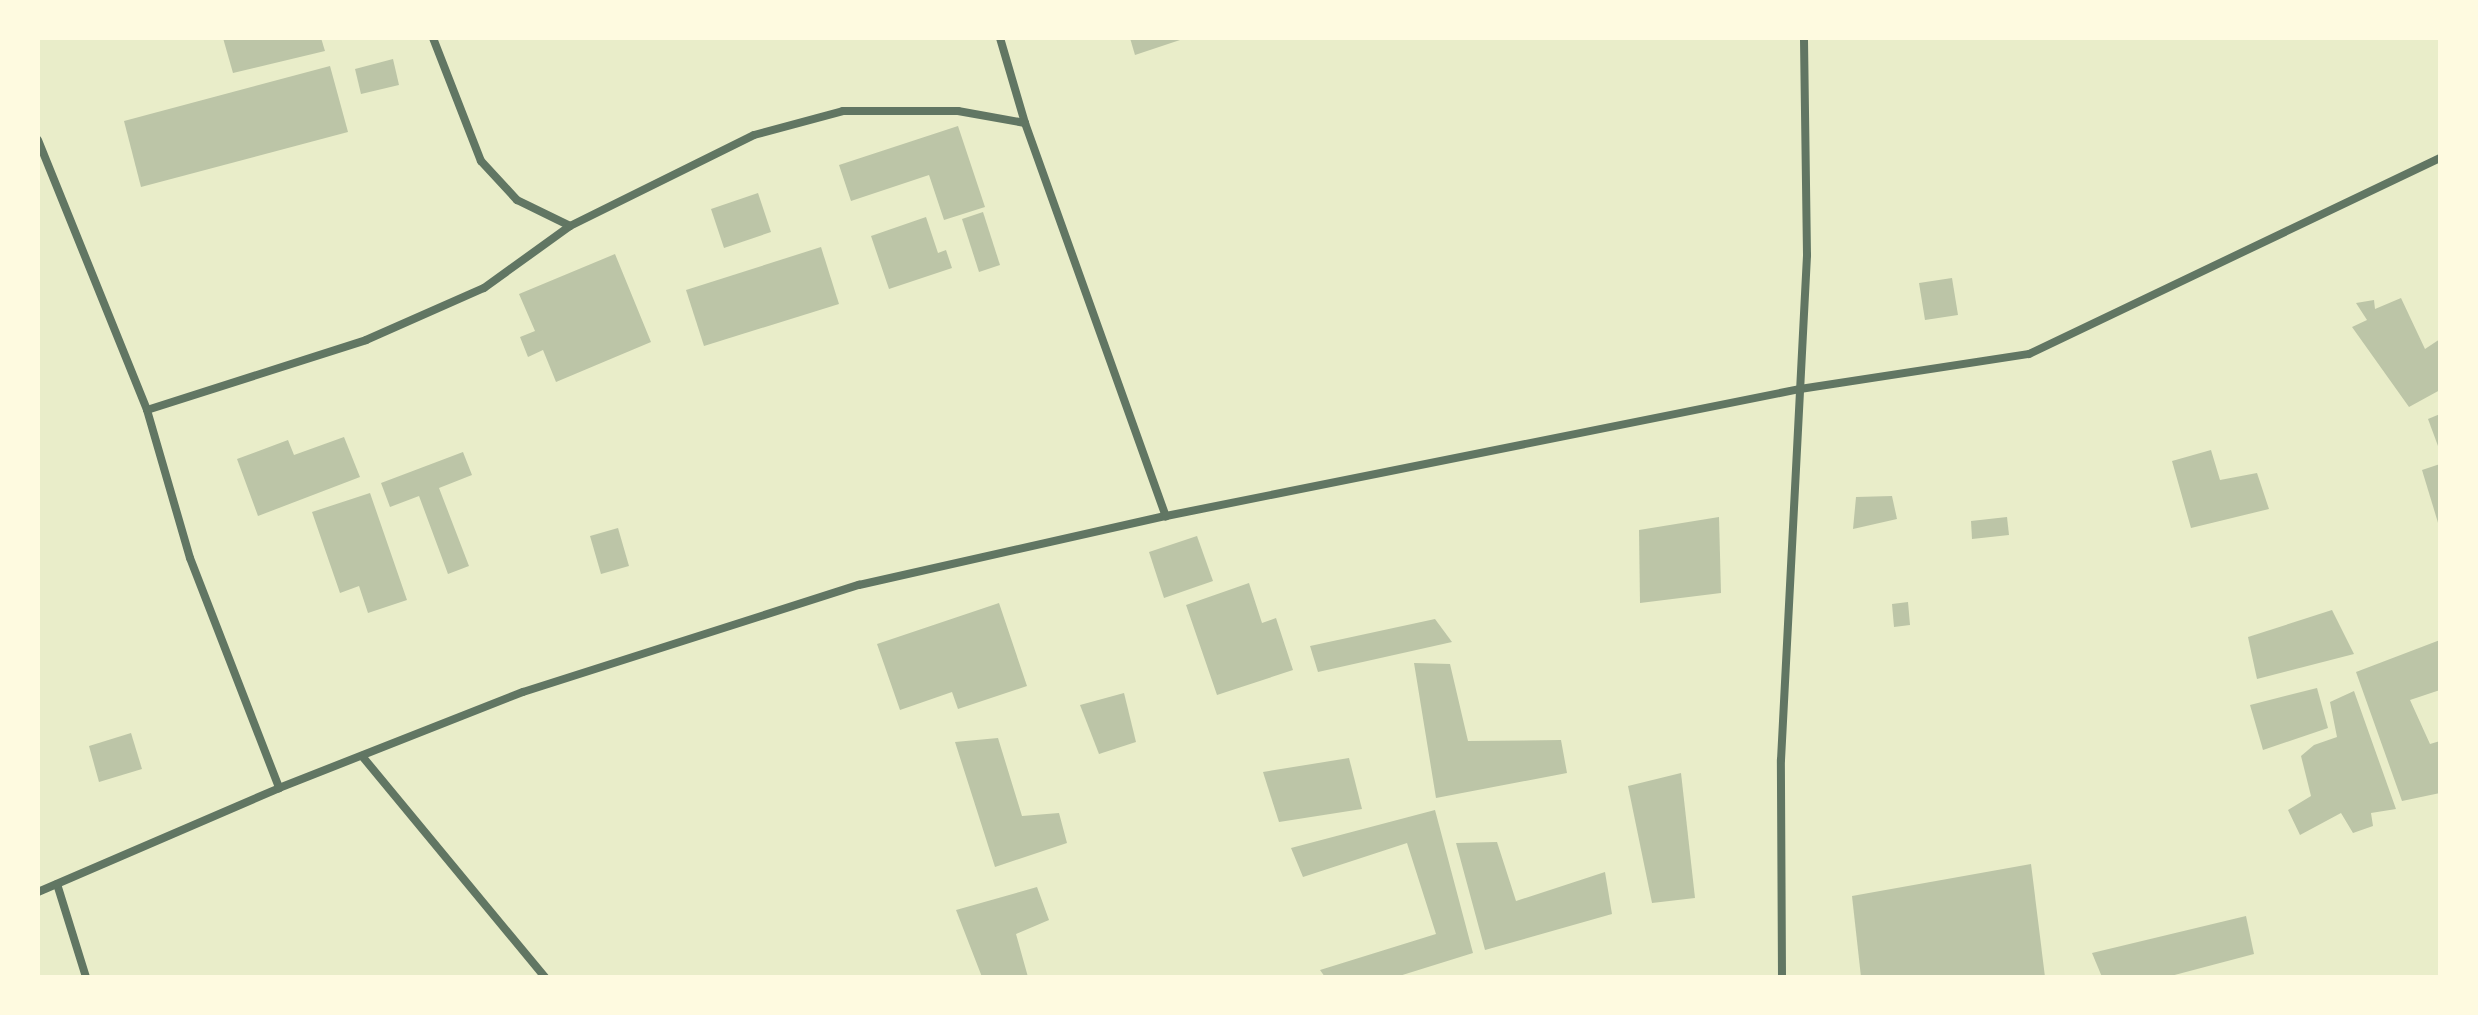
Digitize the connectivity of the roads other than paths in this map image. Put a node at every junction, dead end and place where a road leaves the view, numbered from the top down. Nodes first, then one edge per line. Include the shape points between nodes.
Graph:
1 (433, 38) edge
2 (1000, 38) edge
3 (1804, 38) edge
4 (1025, 123) junction
5 (38, 140) edge
6 (2440, 158) edge
7 (570, 226) junction
8 (1800, 389) junction
9 (147, 410) junction
10 (1166, 516) junction
11 (362, 756) junction
12 (279, 788) junction
13 (57, 884) junction
14 (38, 892) edge
15 (86, 977) edge
16 (545, 977) edge
17 (1782, 977) edge

1 - 7 street via 481,161 517,200
2 - 4 street
3 - 8 street via 1807,255
4 - 7 street via 958,111 843,111 754,135
4 - 10 street
5 - 9 street
6 - 8 street via 2029,354
7 - 9 street via 484,288 380,334
8 - 10 street
8 - 17 street via 1781,760
9 - 12 street via 190,558
10 - 11 street via 859,585 523,692
11 - 12 street
11 - 16 street
12 - 13 street
13 - 14 street
13 - 15 street

